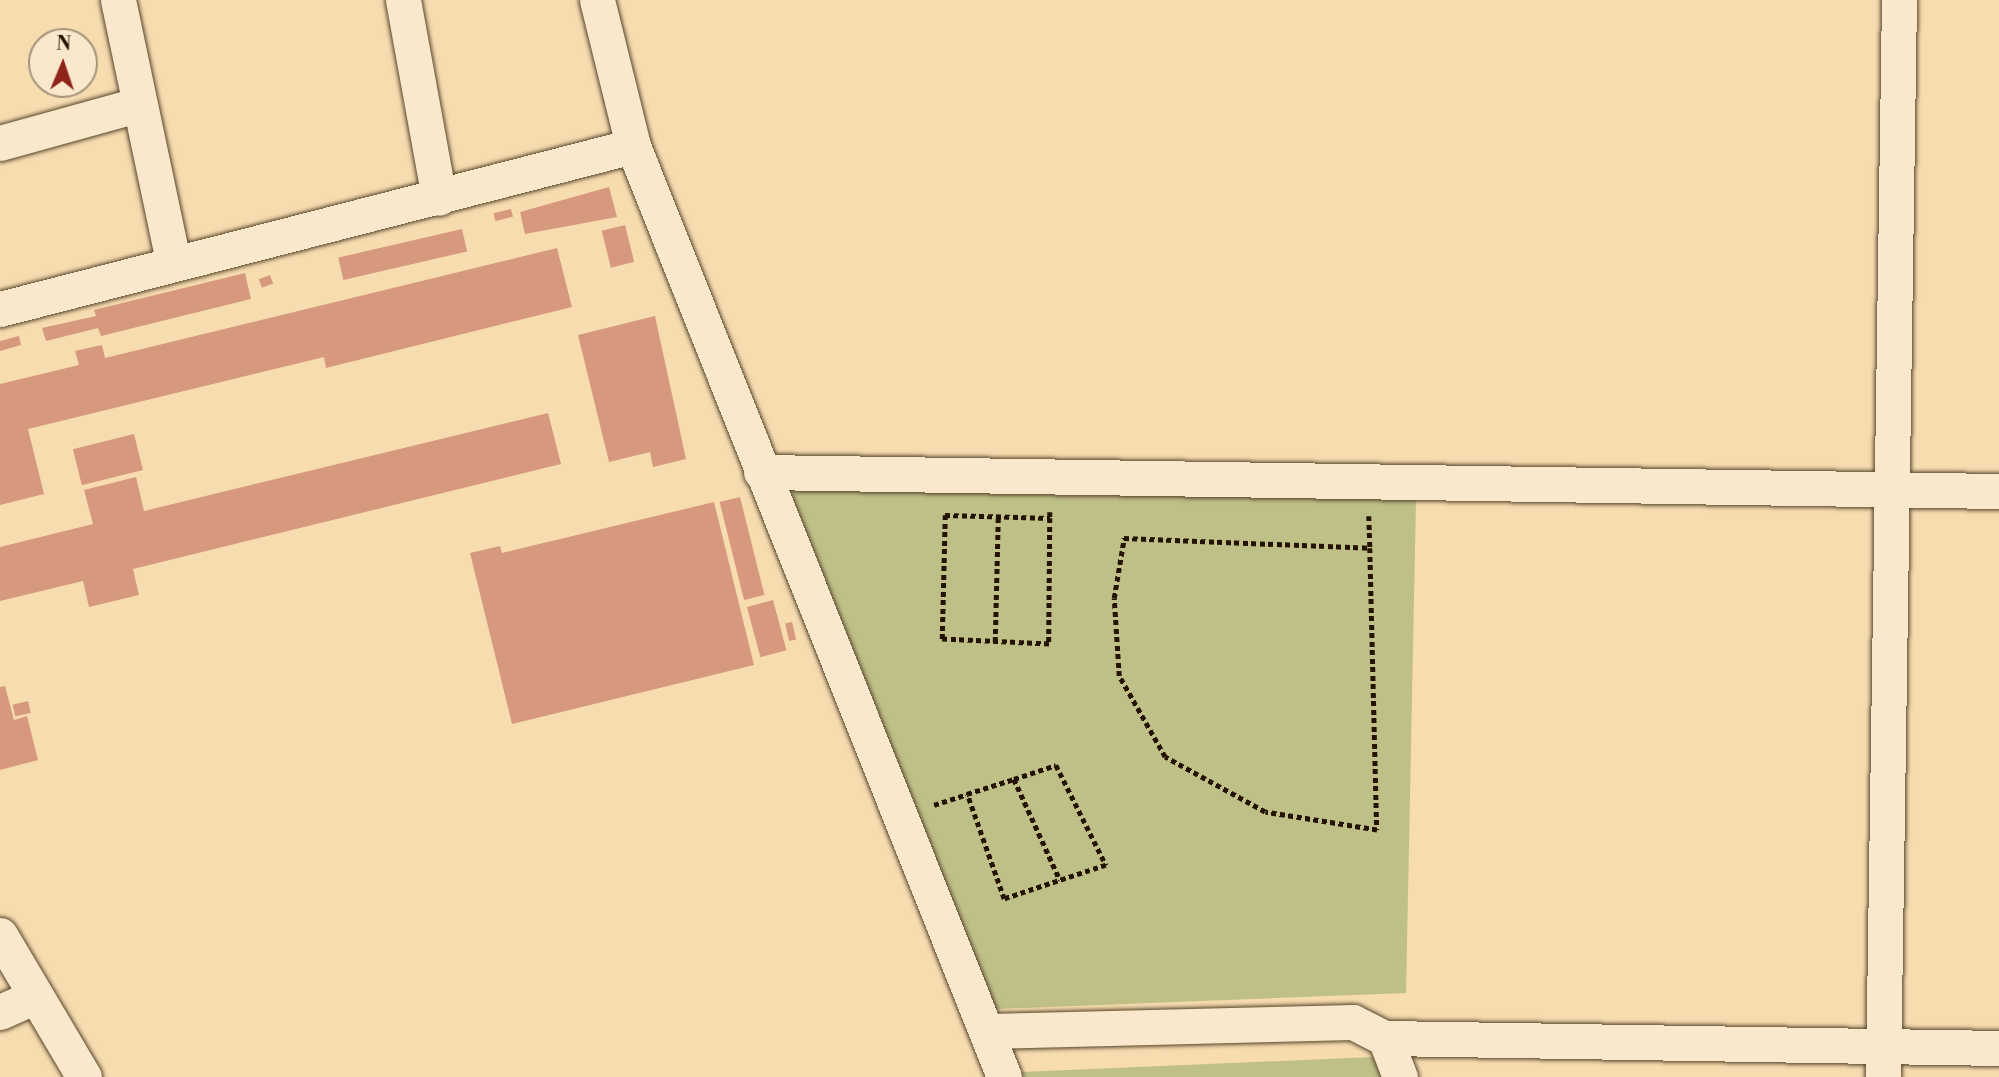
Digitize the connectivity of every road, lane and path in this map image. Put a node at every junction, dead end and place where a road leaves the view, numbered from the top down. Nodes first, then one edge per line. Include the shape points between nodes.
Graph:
1 (118, 0) edge
2 (403, 0) edge
3 (597, 0) edge
4 (1899, 0) edge
5 (137, 105) junction
6 (0, 143) edge
7 (633, 146) junction
8 (439, 198) junction
9 (173, 262) junction
10 (0, 309) edge
11 (761, 472) junction
12 (1050, 476) junction
13 (1367, 480) junction
14 (1890, 490) junction
15 (1999, 491) edge
16 (998, 516) junction
17 (1050, 518) junction
18 (1370, 548) junction
19 (995, 642) junction
20 (1014, 779) junction
21 (967, 794) junction
22 (903, 816) junction
23 (1060, 880) junction
24 (0, 935) edge
25 (36, 996) junction
26 (0, 1012) edge
27 (988, 1031) junction
28 (1385, 1038) junction
29 (1999, 1048) edge
30 (1883, 1062) edge
31 (84, 1077) edge
32 (1004, 1077) edge
33 (1400, 1077) edge

1 - 5 street
2 - 8 street
3 - 7 street
4 - 14 street
5 - 6 street
5 - 9 street
7 - 8 street
7 - 11 street
8 - 9 street
9 - 10 street
11 - 12 street
11 - 22 street
12 - 13 street
12 - 17 path
13 - 14 street
13 - 18 path
14 - 15 street
14 - 30 street
16 - 17 path
16 - 19 path
16 - 19 path via 945,514 942,639
17 - 19 path via 1049,644
18 - 18 path via 1377,830 1265,812 1166,757 1119,676 1114,598 1124,538
20 - 21 path
20 - 23 path
20 - 23 path via 1056,765 1106,865
21 - 22 path
21 - 23 path via 1004,899
22 - 27 street
24 - 25 street
25 - 26 street
25 - 31 street
27 - 28 street via 1353,1022
27 - 32 street
28 - 30 street
28 - 33 street
29 - 30 street

